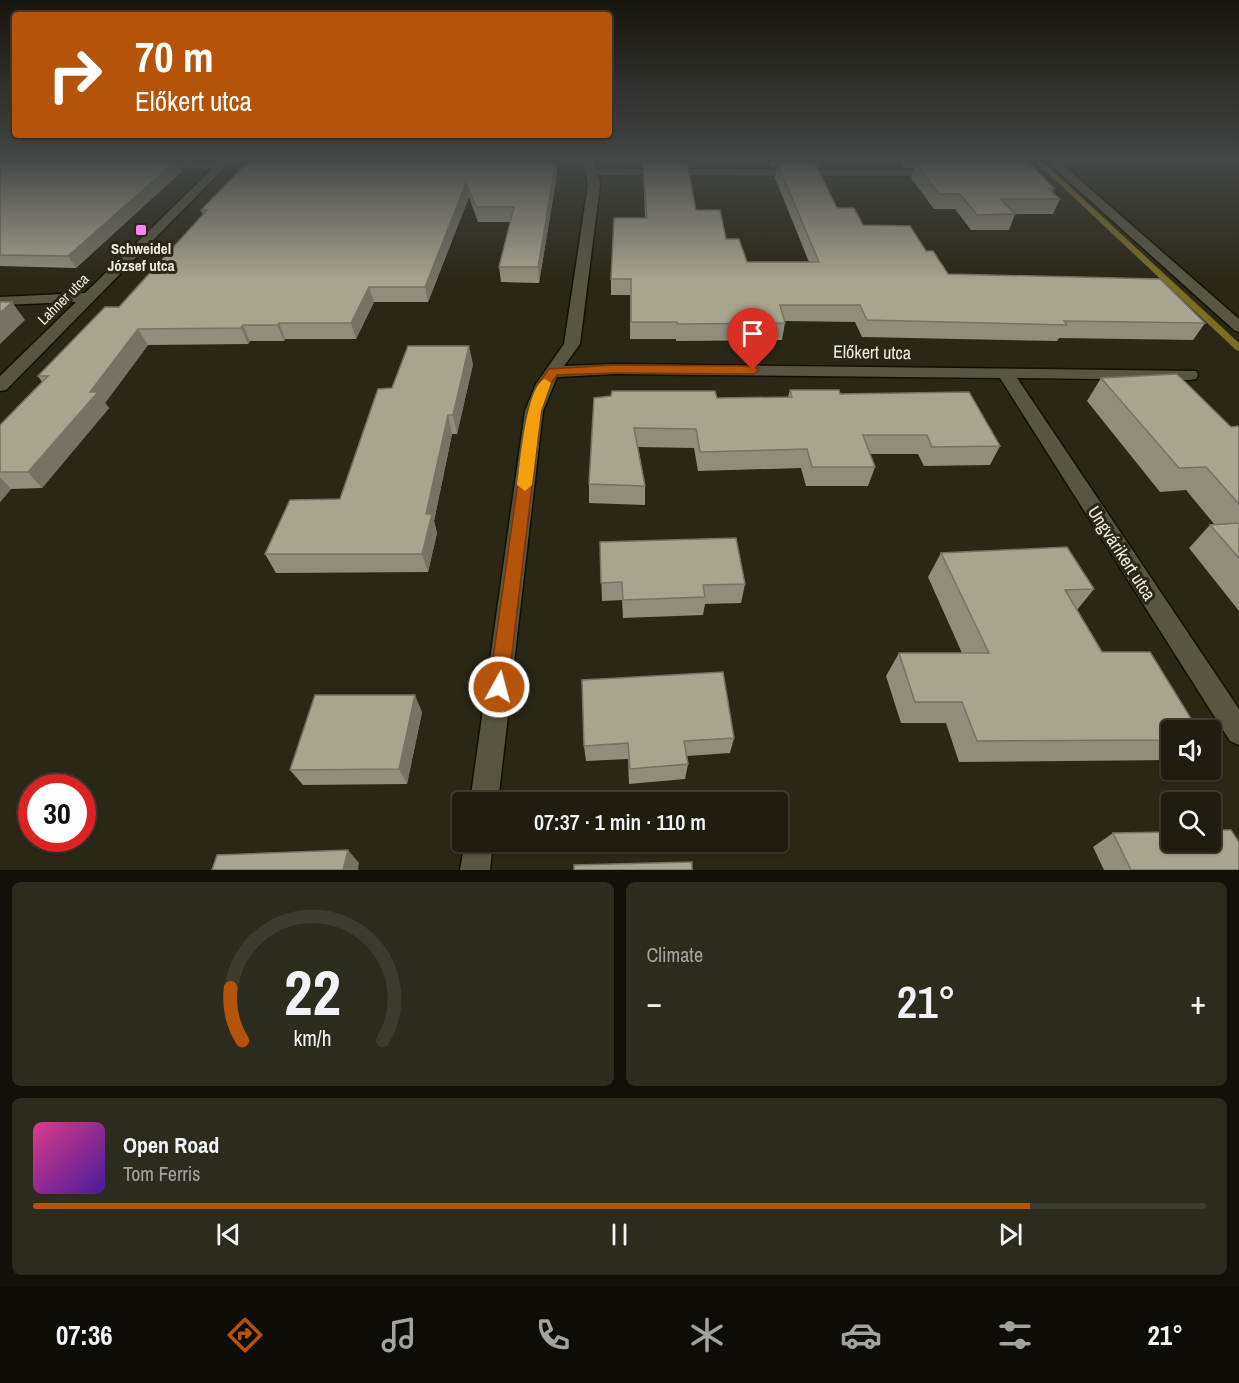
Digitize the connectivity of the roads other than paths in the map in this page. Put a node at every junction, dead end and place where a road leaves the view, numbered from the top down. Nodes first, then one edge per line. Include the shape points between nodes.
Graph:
1 (187, 200) edge
2 (592, 200) edge
3 (1095, 200) edge
4 (88, 297) junction
5 (0, 301) edge
6 (1239, 327) edge
7 (554, 372) junction
8 (1006, 374) junction
9 (1190, 375) dead end
10 (0, 386) edge
11 (1239, 732) edge
12 (485, 792) edge
13 (478, 852) edge
14 (475, 870) edge

1 - 4 street, Lahner utca
2 - 7 street via 572,344
3 - 6 street
4 - 5 street
4 - 10 street, Lahner utca
7 - 8 street, Előkert utca via 615,369
7 - 12 street via 544,384 534,411
8 - 9 street, Előkert utca
8 - 11 street, Ungvárikert utca
13 - 14 street

